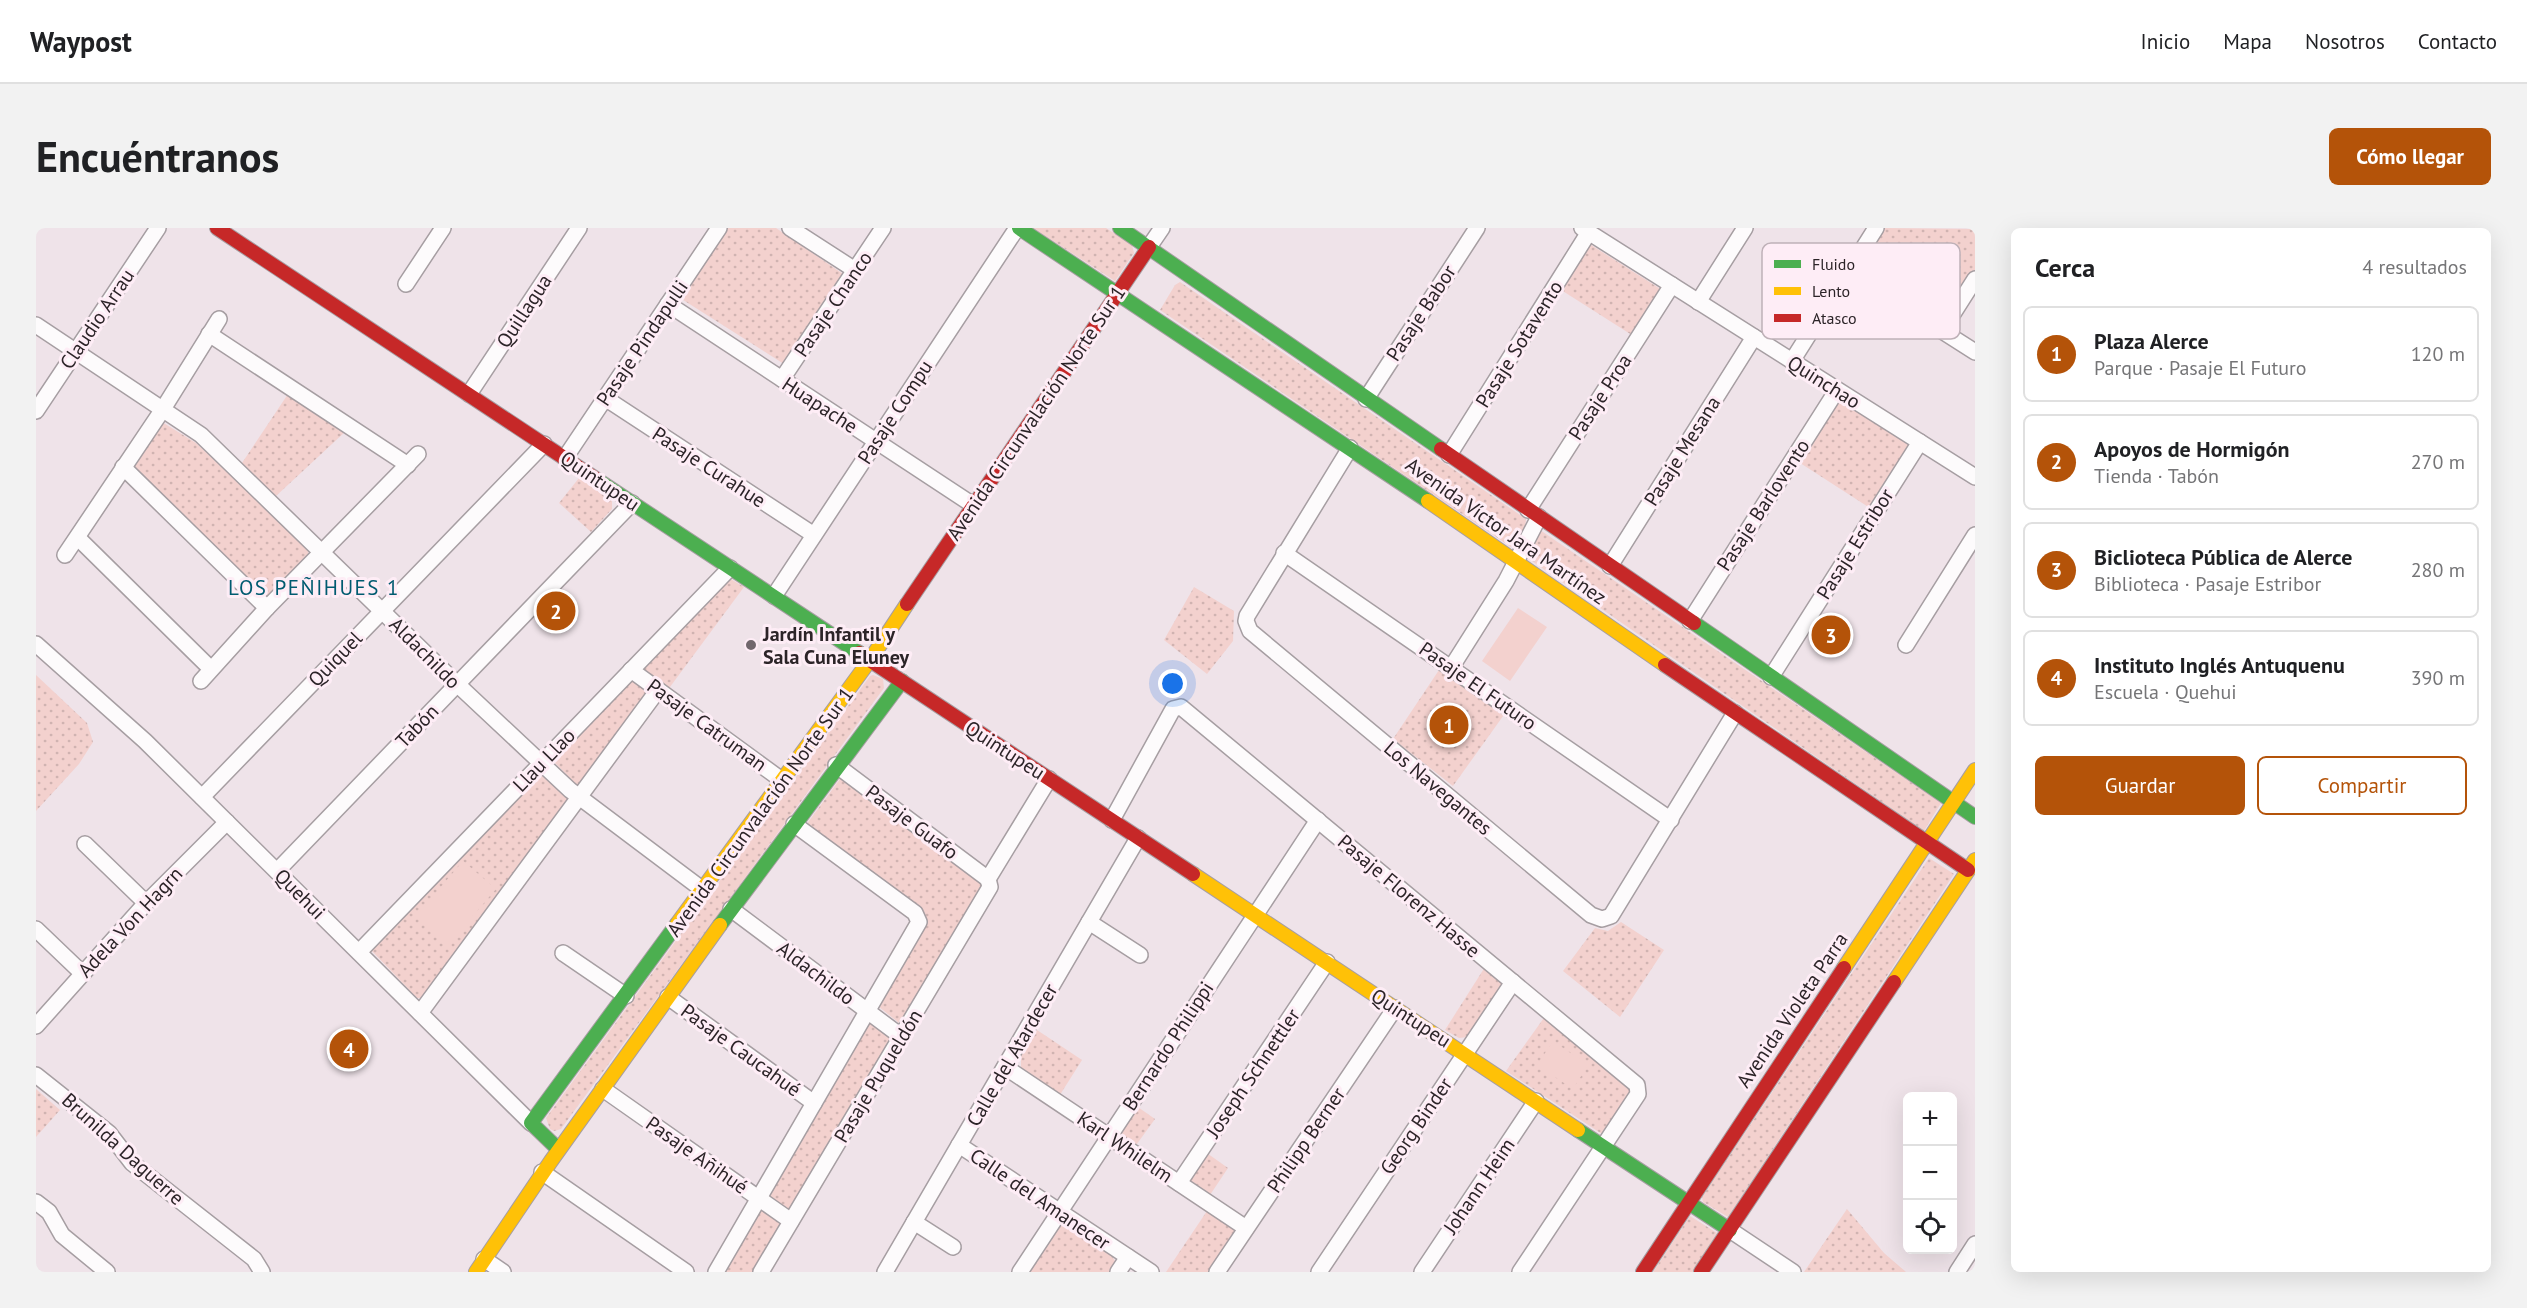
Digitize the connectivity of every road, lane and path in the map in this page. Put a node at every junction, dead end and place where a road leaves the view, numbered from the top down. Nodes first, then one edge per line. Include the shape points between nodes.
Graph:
1 (158, 228) edge
2 (217, 228) edge
3 (443, 228) edge
4 (719, 228) edge
5 (790, 228) edge
6 (883, 228) edge
7 (1018, 228) edge
8 (1120, 228) edge
9 (1162, 228) edge
10 (1477, 228) edge
11 (1745, 228) edge
12 (1876, 228) edge
13 (1586, 230) edge
14 (571, 231) edge
15 (1866, 243) edge
16 (1149, 247) junction
17 (855, 270) junction
18 (1975, 279) edge
19 (406, 284) dead end
20 (1672, 285) junction
21 (1118, 294) junction
22 (1698, 302) junction
23 (1960, 303) edge
24 (668, 304) junction
25 (219, 318) dead end
26 (36, 325) edge
27 (209, 334) junction
28 (1754, 337) junction
29 (1806, 339) edge
30 (1955, 339) edge
31 (76, 351) junction
32 (1975, 352) edge
33 (1792, 361) junction
34 (782, 379) junction
35 (1837, 390) junction
36 (469, 394) junction
37 (605, 398) junction
38 (1366, 399) junction
39 (163, 409) junction
40 (36, 411) edge
41 (876, 441) junction
42 (1920, 442) junction
43 (544, 444) junction
44 (1350, 448) junction
45 (1449, 455) junction
46 (565, 458) junction
47 (123, 467) junction
48 (1975, 477) edge
49 (632, 503) junction
50 (973, 505) junction
51 (1534, 514) junction
52 (814, 535) junction
53 (1975, 535) edge
54 (78, 538) junction
55 (322, 552) junction
56 (1284, 553) junction
57 (65, 555) dead end
58 (1516, 561) junction
59 (1610, 566) junction
60 (730, 568) junction
61 (774, 596) junction
62 (267, 608) junction
63 (382, 610) junction
64 (1690, 621) junction
65 (36, 644) edge
66 (1906, 645) dead end
67 (870, 660) junction
68 (1451, 668) junction
69 (212, 669) junction
70 (631, 670) junction
71 (1771, 677) junction
72 (201, 681) dead end
73 (902, 681) junction
74 (457, 684) junction
75 (658, 690) junction
76 (1734, 713) junction
77 (541, 763) junction
78 (836, 765) junction
79 (1975, 770) edge
80 (1049, 779) junction
81 (783, 781) junction
82 (202, 797) junction
83 (579, 798) junction
84 (1954, 802) junction
85 (1975, 817) edge
86 (1112, 820) junction
87 (1317, 820) junction
88 (1671, 820) junction
89 (227, 822) junction
90 (794, 824) junction
91 (1138, 838) junction
92 (1927, 843) junction
93 (85, 844) dead end
94 (1973, 868) edge
95 (277, 871) junction
96 (988, 879) junction
97 (703, 890) junction
98 (146, 903) junction
99 (731, 909) junction
100 (1254, 914) junction
101 (1089, 922) junction
102 (36, 929) edge
103 (358, 952) junction
104 (563, 953) dead end
105 (1140, 955) dead end
106 (1327, 963) junction
107 (82, 973) junction
108 (1513, 982) junction
109 (626, 996) junction
110 (668, 997) junction
111 (1395, 1008) junction
112 (867, 1011) junction
113 (420, 1012) junction
114 (36, 1026) edge
115 (902, 1037) junction
116 (1464, 1053) junction
117 (1005, 1067) junction
118 (36, 1075) edge
119 (603, 1089) junction
120 (1536, 1101) junction
121 (814, 1103) junction
122 (531, 1123) junction
123 (1109, 1137) junction
124 (959, 1145) junction
125 (1603, 1146) junction
126 (558, 1149) junction
127 (542, 1172) junction
128 (1179, 1183) junction
129 (759, 1199) junction
130 (36, 1202) edge
131 (1689, 1203) junction
132 (1059, 1212) junction
133 (791, 1221) junction
134 (914, 1222) junction
135 (1246, 1228) junction
136 (1730, 1230) junction
137 (1975, 1244) edge
138 (953, 1247) dead end
139 (1128, 1257) junction
140 (480, 1266) edge
141 (107, 1272) edge
142 (262, 1272) edge
143 (503, 1272) edge
144 (686, 1272) edge
145 (716, 1272) edge
146 (761, 1272) edge
147 (885, 1272) edge
148 (1020, 1272) edge
149 (1118, 1272) edge
150 (1151, 1272) edge
151 (1216, 1272) edge
152 (1319, 1272) edge
153 (1422, 1272) edge
154 (1520, 1272) edge
155 (1643, 1272) edge
156 (1701, 1272) edge
157 (1793, 1272) edge
158 (1957, 1272) edge

1 - 31 street, Claudio Arrau
2 - 36 street, Quintupeu
3 - 19 street
4 - 24 street, Pasaje Pindapulli
5 - 17 street
6 - 17 street, Pasaje Chanco
7 - 21 street, Avenida Víctor Jara Martínez
7 - 41 street, Pasaje Compu
8 - 16 street, Avenida Víctor Jara Martínez
9 - 16 street, Avenida Circunvalación Norte Sur 1
10 - 38 street, Pasaje Babor
11 - 22 street
12 - 15 street
13 - 20 street, Quinchao
13 - 45 street, Pasaje Sotavento
14 - 36 street, Quillagua
16 - 21 street, Avenida Circunvalación Norte Sur 1
16 - 38 street, Avenida Víctor Jara Martínez
17 - 34 street, Pasaje Chanco
18 - 23 street
20 - 22 street, Quinchao
20 - 51 street, Pasaje Proa
21 - 44 street, Avenida Víctor Jara Martínez
21 - 50 street, Avenida Circunvalación Norte Sur 1
22 - 28 street, Quinchao
24 - 34 street, Huapache
24 - 37 street, Pasaje Pindapulli
25 - 27 street
26 - 31 street, Aldachildo
27 - 39 street
27 - 55 street via 413,460
28 - 33 street, Quinchao
28 - 59 street, Pasaje Mesana
29 - 33 street
30 - 32 street
31 - 39 street, Aldachildo
31 - 40 street, Claudio Arrau
33 - 35 street, Quinchao
34 - 41 street, Huapache
35 - 42 street, Quinchao
35 - 64 street, Pasaje Barlovento
36 - 43 street, Quintupeu
37 - 46 street, Pasaje Pindapulli
37 - 52 street, Pasaje Curahue
38 - 45 street, Avenida Víctor Jara Martínez
39 - 47 street
39 - 55 street, Aldachildo via 201,435
41 - 50 street, Huapache
41 - 52 street, Pasaje Compu
42 - 48 street, Quinchao
42 - 71 street, Pasaje Estribor
43 - 46 street, Quintupeu
43 - 63 street, Quiquel
44 - 56 street, Los Navegantes
44 - 58 street, Avenida Víctor Jara Martínez
45 - 51 street, Avenida Víctor Jara Martínez
46 - 49 street, Quintupeu
47 - 54 street
47 - 62 street
49 - 60 street, Quintupeu
49 - 74 street, Tabón
50 - 67 street, Avenida Circunvalación Norte Sur 1
51 - 58 street, Pasaje Proa
51 - 59 street, Avenida Víctor Jara Martínez
52 - 61 street, Pasaje Compu
53 - 66 street
54 - 57 street
54 - 69 street
55 - 62 street
55 - 63 street, Aldachildo
56 - 68 street, Pasaje El Futuro
56 - 88 street, Los Navegantes via 1247,616 1250,631 1591,915 1602,919 1611,916
58 - 68 street, Pasaje Proa
58 - 76 street, Avenida Víctor Jara Martínez
59 - 64 street, Avenida Víctor Jara Martínez
60 - 61 street, Quintupeu
60 - 70 street, Llau Llao
61 - 67 street, Quintupeu
62 - 69 street
63 - 74 street, Aldachildo
63 - 82 street, Quiquel
64 - 71 street, Avenida Víctor Jara Martínez
65 - 82 street, Quehui
67 - 73 street, Quintupeu
67 - 81 street, Avenida Circunvalación Norte Sur 1
68 - 88 street, Pasaje El Futuro
69 - 72 street
70 - 75 street, Pasaje Catruman
70 - 77 street, Llau Llao
71 - 84 street, Avenida Víctor Jara Martínez
73 - 78 street, Avenida Circunvalación Norte Sur 1
73 - 80 street, Quintupeu
74 - 77 street, Aldachildo
74 - 95 street, Tabón
75 - 81 street, Pasaje Catruman
75 - 83 street
76 - 88 street, Los Navegantes
76 - 92 street, Avenida Víctor Jara Martínez
77 - 83 street, Aldachildo
77 - 103 street, Llau Llao
78 - 90 street, Avenida Circunvalación Norte Sur 1
78 - 96 street, Pasaje Guafo
79 - 84 street, Avenida Violeta Parra
80 - 86 street, Quintupeu
80 - 96 street, Pasaje Puqueldón
81 - 97 street, Avenida Circunvalación Norte Sur 1
82 - 89 street, Quehui
83 - 97 street, Aldachildo
83 - 113 street
84 - 85 street, Avenida Víctor Jara Martínez
84 - 92 street, Avenida Violeta Parra
86 - 87 street, Pasaje Florenz Hasse via 1176,706
86 - 91 street, Quintupeu
87 - 100 street, Bernardo Philippi
87 - 108 street, Pasaje Florenz Hasse
89 - 95 street, Quehui
89 - 98 street, Adela Von Hagrn
90 - 99 street, Avenida Circunvalación Norte Sur 1
90 - 112 street, Pasaje Puqueldón via 919,919
91 - 100 street, Quintupeu
91 - 101 street, Calle del Atardecer
92 - 94 street, Avenida Víctor Jara Martínez
92 - 131 street, Avenida Violeta Parra
93 - 98 street
94 - 136 street
95 - 103 street, Quehui
96 - 115 street, Pasaje Puqueldón via 990,887
97 - 109 street, Avenida Circunvalación Norte Sur 1
98 - 107 street, Adela Von Hagrn
99 - 110 street, Avenida Circunvalación Norte Sur 1
99 - 112 street, Aldachildo
100 - 106 street, Quintupeu
100 - 123 street, Bernardo Philippi
101 - 105 street
101 - 117 street, Calle del Atardecer
102 - 107 street
103 - 113 street, Quehui
104 - 109 street
106 - 111 street, Quintupeu
106 - 128 street, Joseph Schnettler
107 - 114 street, Adela Von Hagrn
108 - 116 street, Georg Binder
108 - 125 street, Pasaje Florenz Hasse via 1637,1085 1639,1089
109 - 122 street, Avenida Circunvalación Norte Sur 1
110 - 119 street, Avenida Circunvalación Norte Sur 1
110 - 121 street, Pasaje Caucahué
111 - 116 street, Quintupeu
111 - 135 street, Philipp Berner
112 - 115 street, Aldachildo
112 - 121 street, Pasaje Puqueldón
113 - 122 street, Quehui
115 - 133 street, Pasaje Puqueldón
116 - 120 street, Quintupeu
116 - 152 street, Georg Binder
117 - 123 street, Karl Whilelm
117 - 124 street, Calle del Atardecer
118 - 142 street, Brunilda Daguerre via 110,1133 132,1163 254,1259
119 - 126 street, Avenida Circunvalación Norte Sur 1
119 - 129 street, Pasaje Añihué
120 - 125 street, Quintupeu
120 - 153 street, Johann Heim
121 - 129 street, Pasaje Puqueldón
122 - 126 street, Quehui
123 - 128 street, Karl Whilelm
123 - 132 street, Bernardo Philippi
124 - 132 street, Calle del Amanecer
124 - 134 street, Calle del Atardecer
125 - 131 street, Quintupeu
125 - 154 street
126 - 127 street, Avenida Circunvalación Norte Sur 1
127 - 140 street, Avenida Circunvalación Norte Sur 1
127 - 144 street
128 - 135 street, Karl Whilelm
129 - 133 street, Pasaje Añihué
129 - 145 street, Pasaje Puqueldón
130 - 141 street via 48,1212 62,1235
131 - 136 street, Quintupeu
131 - 155 street, Avenida Violeta Parra
132 - 139 street, Calle del Amanecer
132 - 148 street, Bernardo Philippi
133 - 146 street, Pasaje Puqueldón
134 - 138 street
134 - 147 street, Calle del Atardecer
135 - 151 street, Philipp Berner
136 - 156 street
136 - 157 street, Quintupeu
137 - 158 street
139 - 149 street
139 - 150 street, Calle del Amanecer
140 - 143 street

